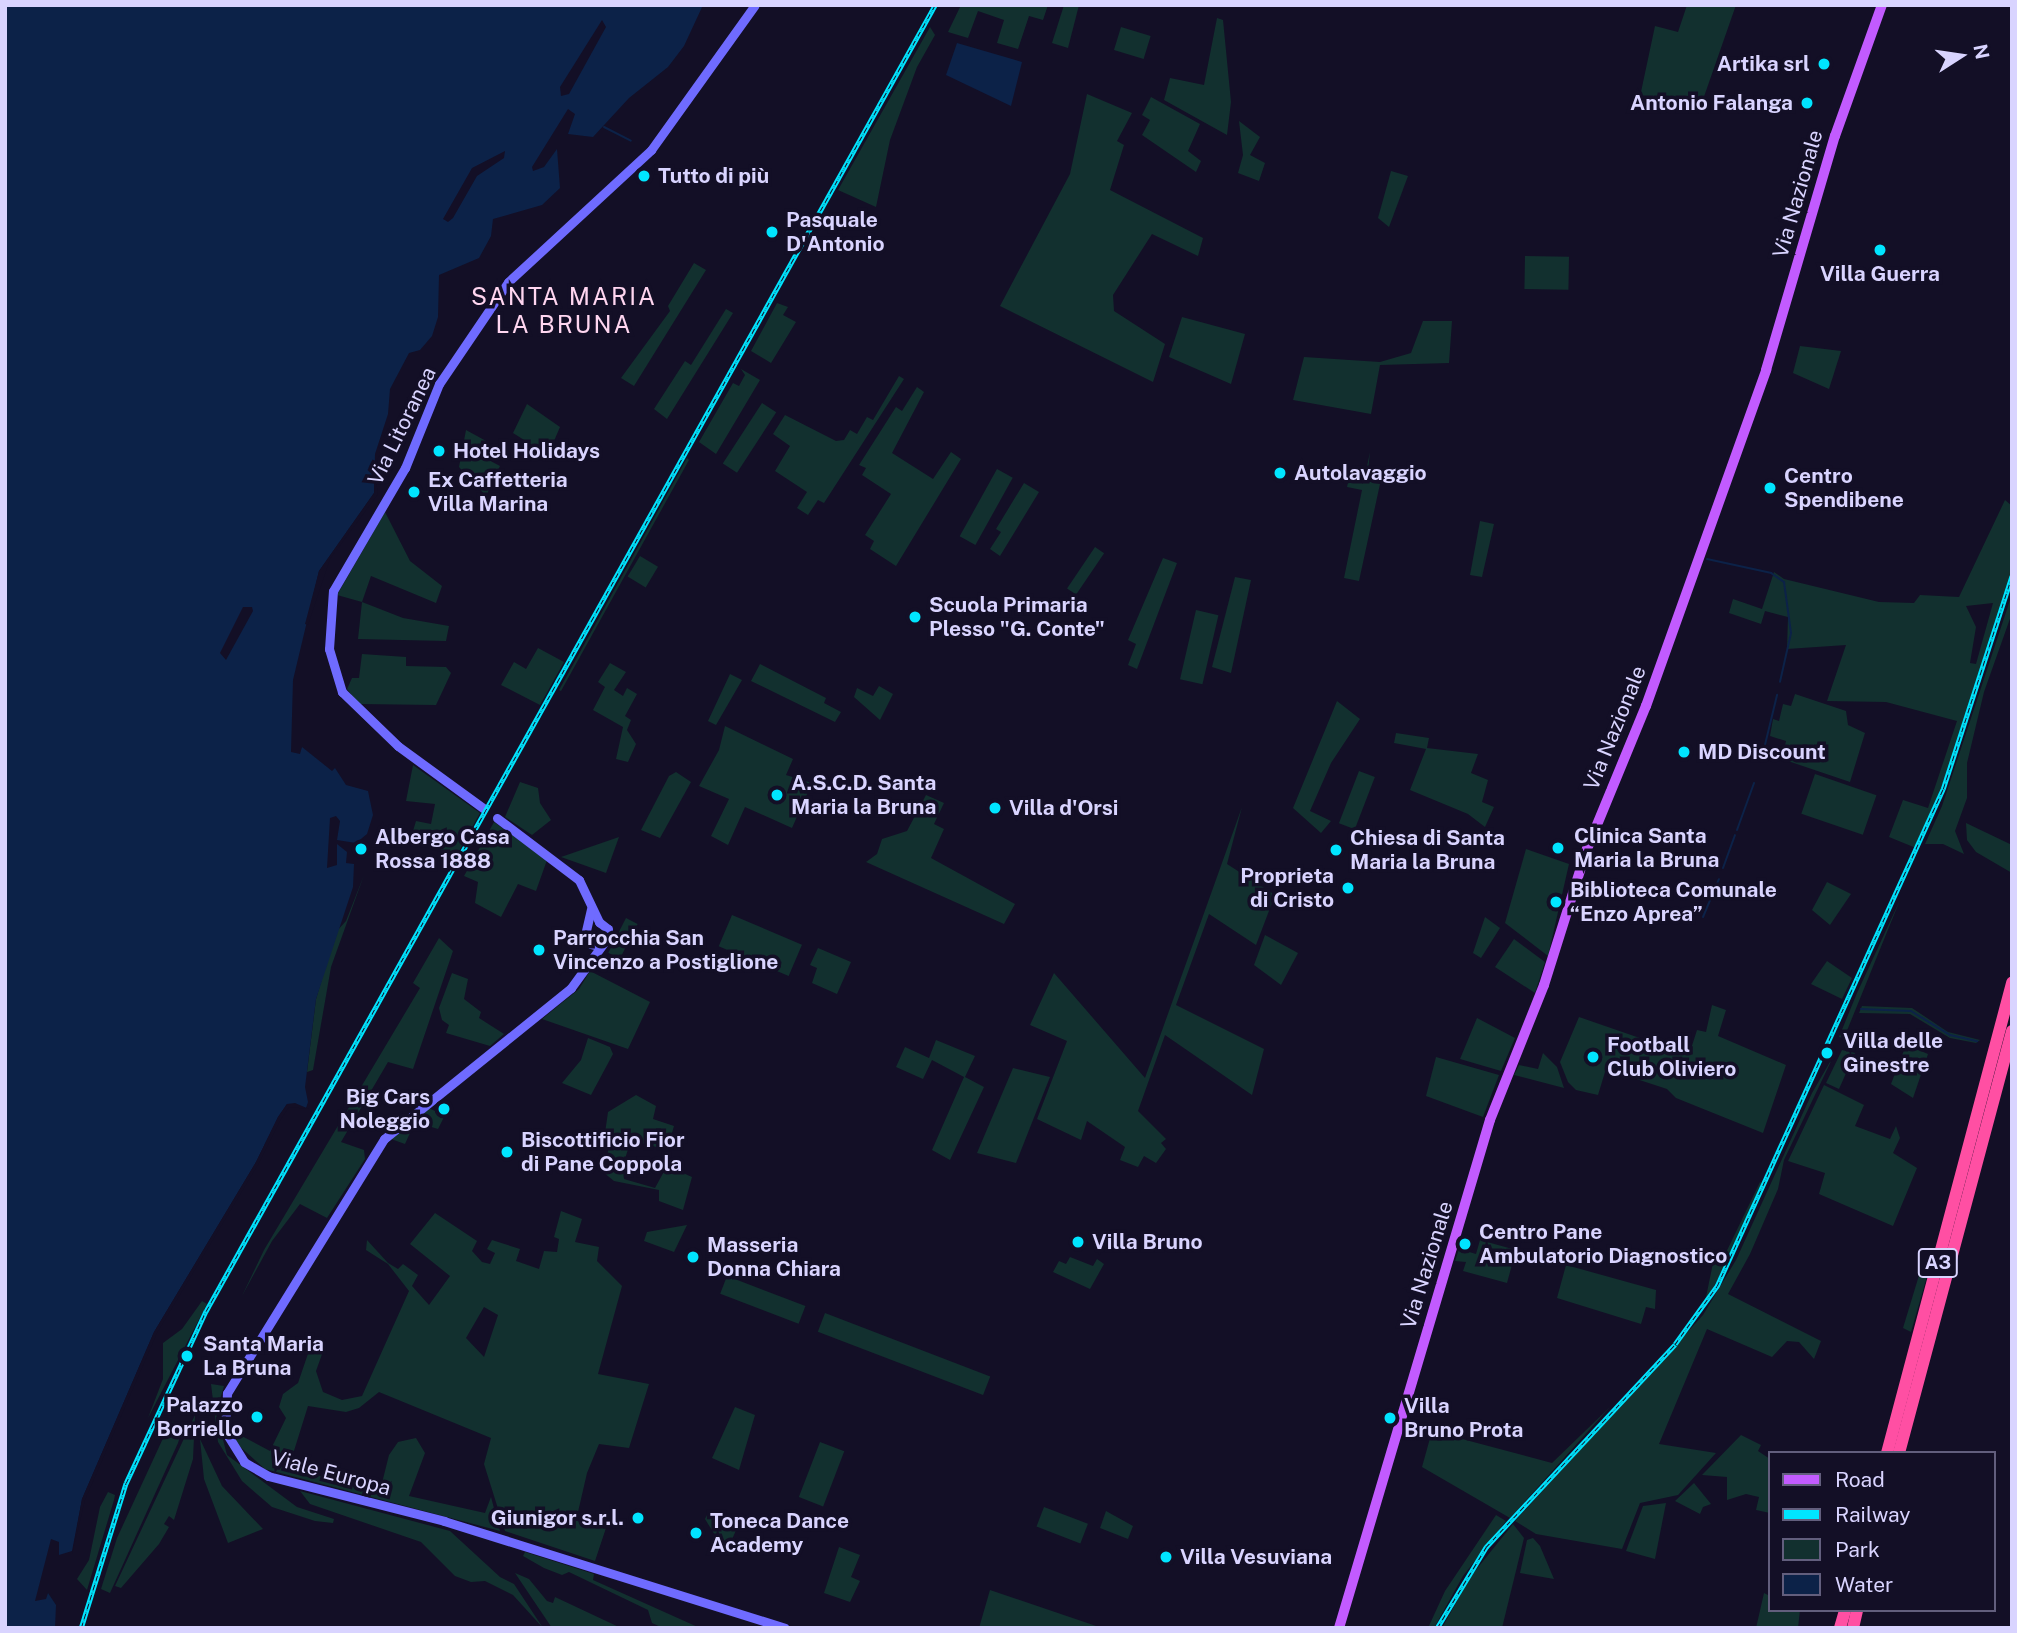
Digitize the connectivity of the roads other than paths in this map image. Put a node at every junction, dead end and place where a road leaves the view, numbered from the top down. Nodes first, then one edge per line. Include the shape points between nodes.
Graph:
1 (755, 5) edge
2 (1882, 5) edge
3 (483, 808) dead end
4 (497, 818) dead end
5 (589, 897) junction
6 (599, 922) junction
7 (589, 926) junction
8 (595, 945) junction
9 (2012, 982) edge
10 (2012, 1031) edge
11 (2000, 1053) junction
12 (1994, 1074) junction
13 (1888, 1451) edge
14 (1900, 1451) edge
15 (785, 1628) edge
16 (1339, 1628) edge

1 - 3 street, Via Litoranea via 651,150 508,282 439,384 405,468 333,591 328,649 342,692 398,747
2 - 16 main road, Via Nazionale via 1835,136 1766,370 1646,706 1587,849 1544,985 1490,1120
4 - 5 street via 572,873
5 - 6 street
5 - 7 street
6 - 7 street
6 - 8 street via 609,933
7 - 8 street via 585,936
8 - 15 street, Viale Europa via 587,965 562,997 384,1139 227,1393 225,1432 237,1455 268,1476 444,1521
9 - 11 highway, A3
10 - 11 highway, A3
11 - 12 highway, A3
12 - 13 highway, A3
12 - 14 highway, A3

